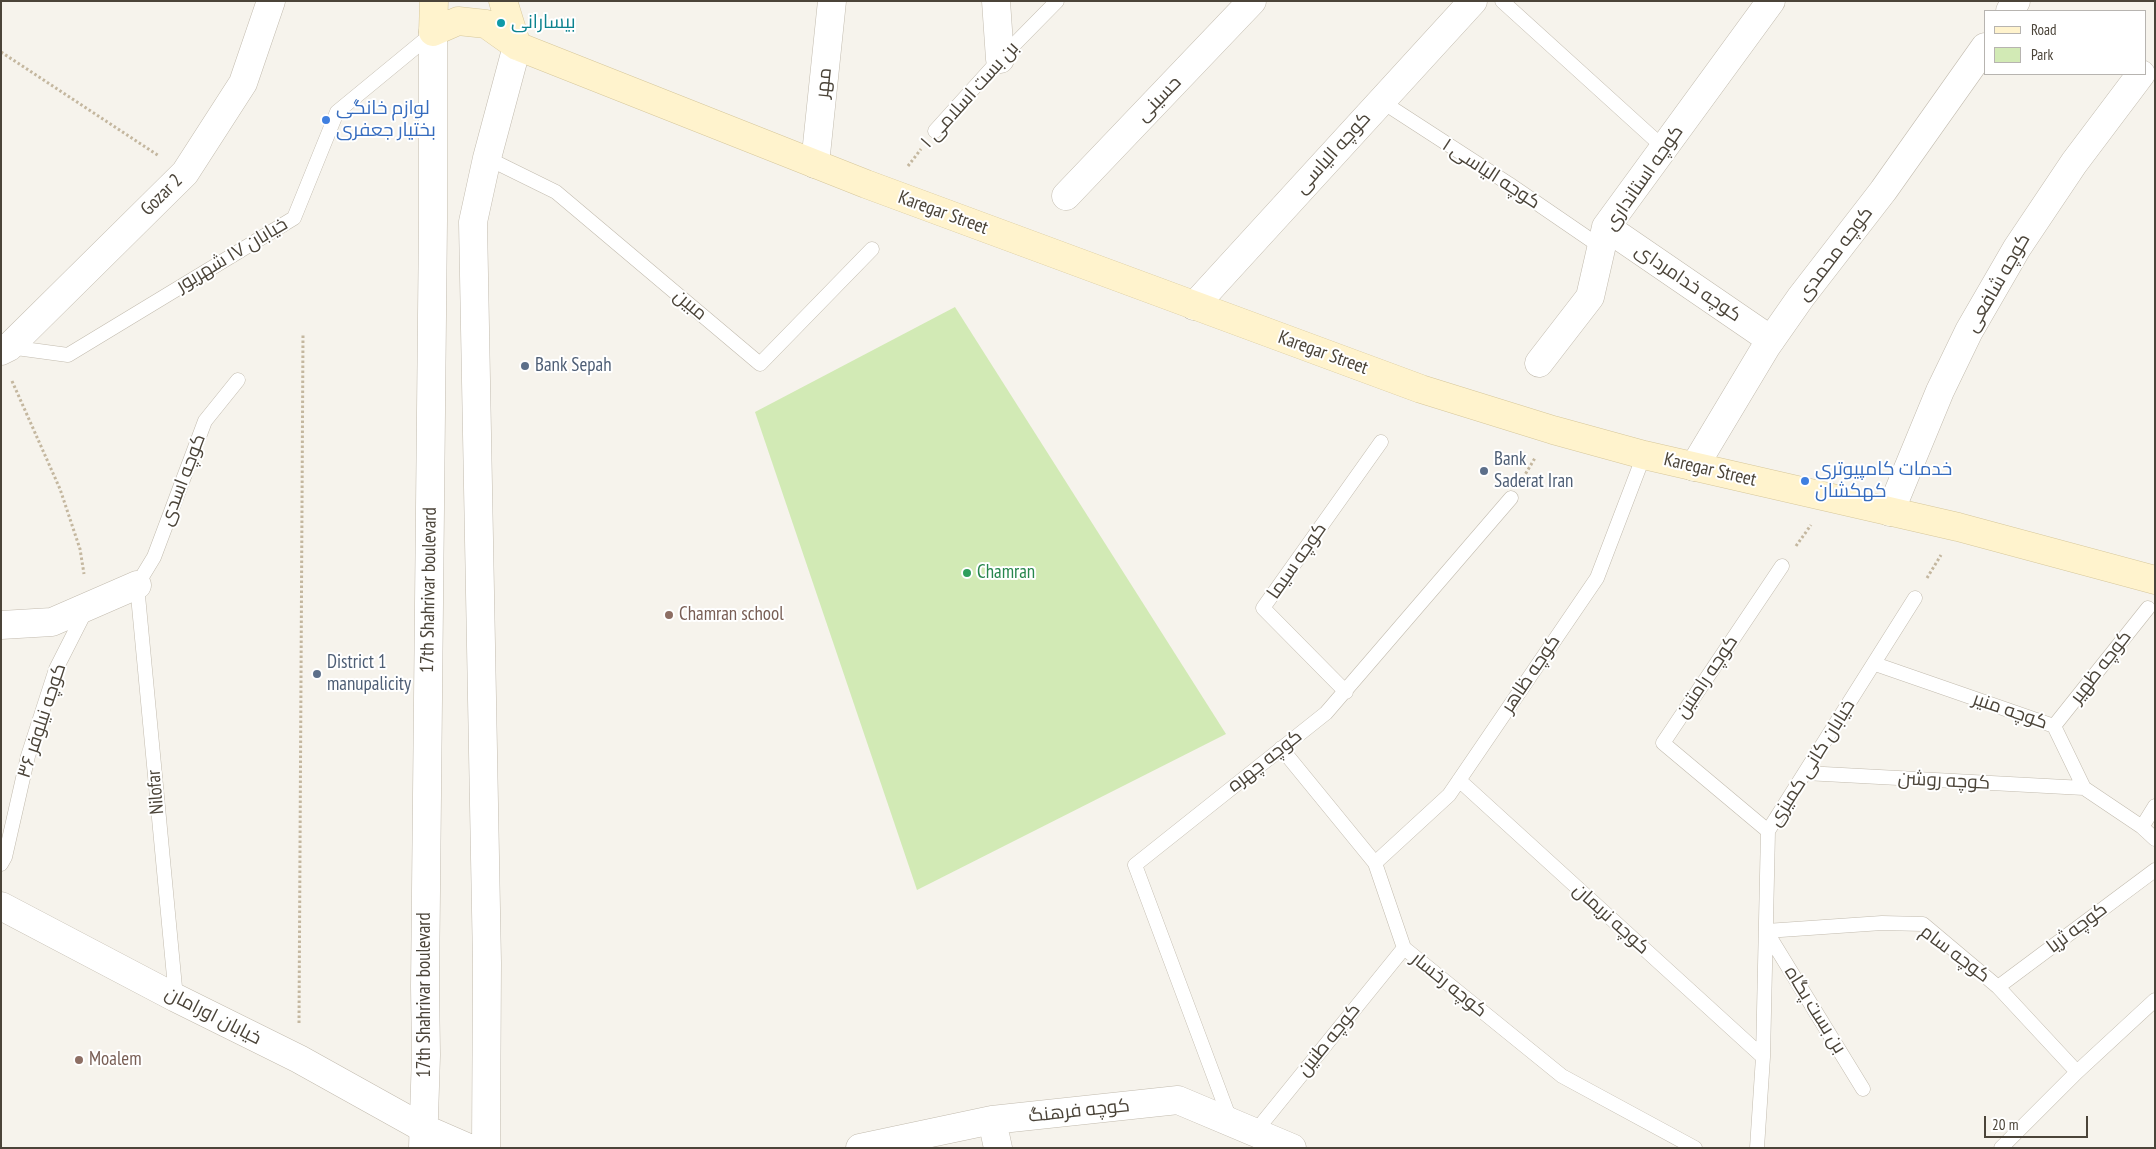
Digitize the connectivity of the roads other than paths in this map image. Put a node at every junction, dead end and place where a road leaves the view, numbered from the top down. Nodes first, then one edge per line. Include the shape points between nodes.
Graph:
1 (271, 1) edge
2 (434, 1) edge
3 (503, 1) edge
4 (832, 1) edge
5 (996, 1) edge
6 (1056, 1) edge
7 (1252, 1) edge
8 (1473, 1) edge
9 (1502, 1) edge
10 (1771, 1) edge
11 (433, 32) junction
12 (517, 46) junction
13 (1984, 48) edge
14 (2155, 55) edge
15 (1000, 59) junction
16 (2146, 67) edge
17 (2140, 75) edge
18 (1381, 101) junction
19 (935, 131) road end
20 (1664, 148) junction
21 (487, 158) junction
22 (816, 164) junction
23 (1066, 196) dead end
24 (1604, 237) junction
25 (872, 249) dead end
26 (1194, 306) junction
27 (1771, 340) junction
28 (7, 358) edge
29 (1539, 363) dead end
30 (238, 380) dead end
31 (1381, 442) dead end
32 (1644, 455) junction
33 (1694, 467) junction
34 (1511, 498) road end
35 (1890, 512) junction
36 (1782, 566) road end
37 (2155, 580) edge
38 (137, 586) junction
39 (1916, 598) road end
40 (88, 606) junction
41 (2148, 608) dead end
42 (1, 626) edge
43 (1875, 664) junction
44 (1346, 692) junction
45 (2054, 726) junction
46 (1282, 748) junction
47 (1805, 773) junction
48 (1459, 780) junction
49 (2084, 788) junction
50 (2155, 806) edge
51 (2142, 827) junction
52 (1768, 831) junction
53 (2155, 839) edge
54 (1375, 863) junction
55 (1, 864) edge
56 (2155, 870) edge
57 (1, 906) edge
58 (1766, 931) junction
59 (1404, 948) junction
60 (1998, 987) junction
61 (176, 998) junction
62 (2155, 1000) edge
63 (1763, 1057) junction
64 (2077, 1072) junction
65 (1863, 1088) dead end
66 (992, 1120) junction
67 (1248, 1134) edge
68 (423, 1138) edge
69 (469, 1148) edge
70 (486, 1148) edge
71 (860, 1148) edge
72 (998, 1148) edge
73 (1292, 1148) edge
74 (1695, 1148) edge
75 (1757, 1148) edge
76 (2001, 1148) edge

1 - 28 street, Gozar 2 via 243,83 185,173
2 - 11 main road
3 - 12 main road
4 - 22 street, مهر
5 - 15 street
6 - 15 lane, بن بست اسلامی ۱
7 - 23 street, حسینی
8 - 18 street, کوچه الیاسی
9 - 20 lane
10 - 20 street, کوچه استانداری
11 - 12 main road, Karegar Street via 458,21 486,24
11 - 28 lane, خیابان ۱۷ شهریور via 338,112 294,218 68,355
11 - 68 street, 17th Shahrivar boulevard via 434,220
12 - 21 street
12 - 22 main road, Karegar Street
13 - 27 street, کوچه محمدی via 1883,191
14 - 16 street
15 - 19 lane, بن بست اسلامی ۱
17 - 35 street, کوچه شافعی via 2074,163 2017,248 1969,331 1940,391
18 - 24 lane, کوچه الیاسی ۱ via 1509,184
18 - 26 street, کوچه الیاسی
20 - 24 street, کوچه استانداری
21 - 25 lane, مبین via 556,192 760,364
21 - 70 street via 474,222 487,953
22 - 26 main road, Karegar Street
24 - 27 street, کوچه خدامردای
24 - 29 street, کوچه استانداری via 1590,297
26 - 32 main road, Karegar Street via 1421,389
27 - 33 street, کوچه محمدی
30 - 38 lane, کوچه اسدی via 205,422 154,557
31 - 44 lane, کوچه سیما via 1263,608
32 - 33 main road, Karegar Street
32 - 48 lane, کوچه ظاهر via 1596,578
33 - 35 main road, Karegar Street
34 - 44 lane, کوچه چهره
35 - 37 main road, Karegar Street
36 - 52 lane, کوچه رامتین via 1663,743
38 - 40 street
38 - 61 lane, Nilofar
39 - 43 lane, خیابان کانی کمیزی
40 - 42 street via 52,622
40 - 55 lane, کوچه نیلوفر ۳۶ via 56,669 28,756
41 - 45 lane, کوچه ظهیر
43 - 45 lane, کوچه منیر
43 - 47 lane, خیابان کانی کمیزی
44 - 46 lane, کوچه چهره via 1326,713
45 - 49 lane, کوچه منیر
46 - 54 lane, کوچه رخسار
46 - 67 lane, کوچه چهره via 1135,864
47 - 49 lane, کوچه روشن
47 - 52 lane, خیابان کانی کمیزی
48 - 54 lane, کوچه ظاهر via 1449,795
48 - 63 lane, کوچه نریمان
49 - 51 lane
50 - 51 lane
51 - 53 lane
52 - 58 lane, خیابان کانی کمیزی
54 - 59 lane, کوچه رخسار
56 - 60 lane, کوچه ثریا
57 - 61 street, خیابان اورامان
58 - 60 lane, کوچه سام via 1882,923 1923,924
58 - 63 lane, خیابان کانی کمیزی
58 - 65 lane, بن بست پگاه
59 - 67 lane, کوچه طنین
59 - 74 lane, کوچه رخسار via 1562,1076
60 - 64 lane, کوچه سام
61 - 68 street, خیابان اورامان via 299,1059
62 - 64 lane
63 - 75 lane, خیابان کانی کمیزی
64 - 76 lane
66 - 67 street, کوچه فرهنگ via 1178,1100
66 - 71 street, کوچه فرهنگ
66 - 72 street
67 - 73 street, کوچه فرهنگ
68 - 69 street, خیابان اورامان

